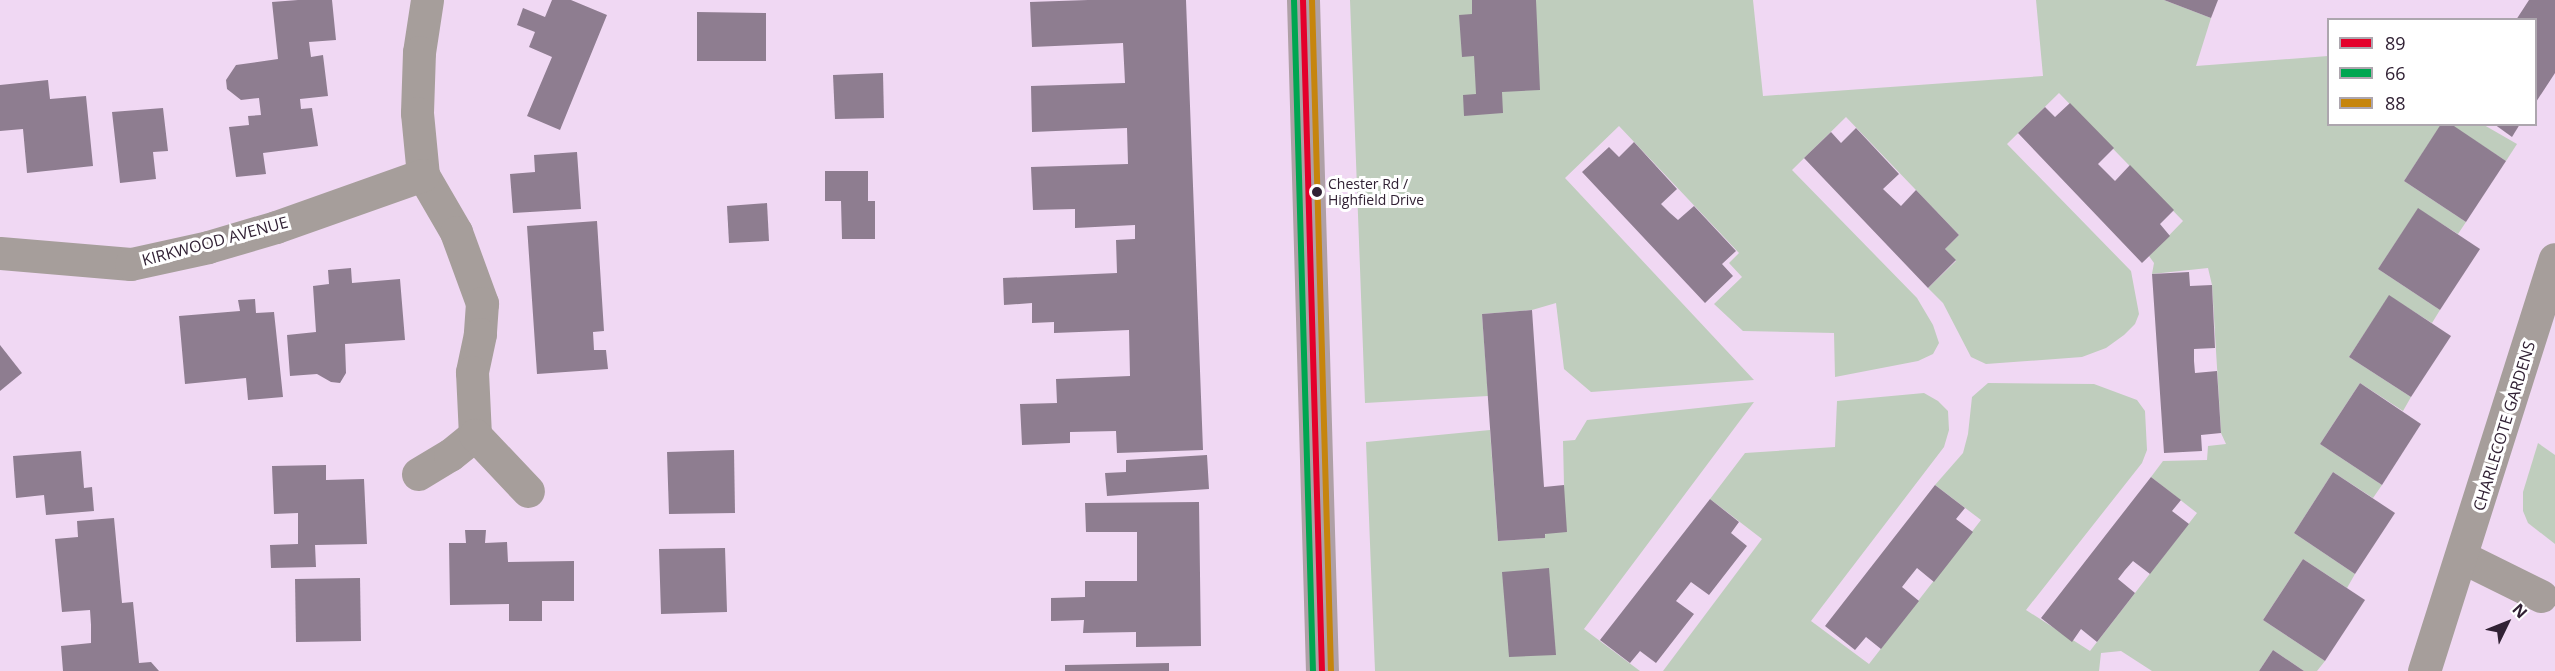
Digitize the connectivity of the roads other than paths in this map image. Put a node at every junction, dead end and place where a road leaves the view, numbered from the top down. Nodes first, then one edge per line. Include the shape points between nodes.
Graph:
1 (427, 0) edge
2 (1303, 0) edge
3 (423, 175) junction
4 (0, 253) edge
5 (2555, 259) edge
6 (2550, 296) edge
7 (475, 435) junction
8 (418, 474) dead end
9 (528, 491) dead end
10 (2462, 557) junction
11 (2541, 596) dead end
12 (1323, 671) edge
13 (2424, 671) edge

1 - 3 street via 419,52 417,113
2 - 12 highway
3 - 4 street, KIRKWOOD AVENUE via 276,227 131,264
3 - 7 street via 456,232 482,303 472,372
5 - 6 street, CHARLECOTE GARDENS
6 - 10 street, CHARLECOTE GARDENS
7 - 8 street
7 - 9 street
10 - 11 street
10 - 13 street, CHARLECOTE GARDENS

